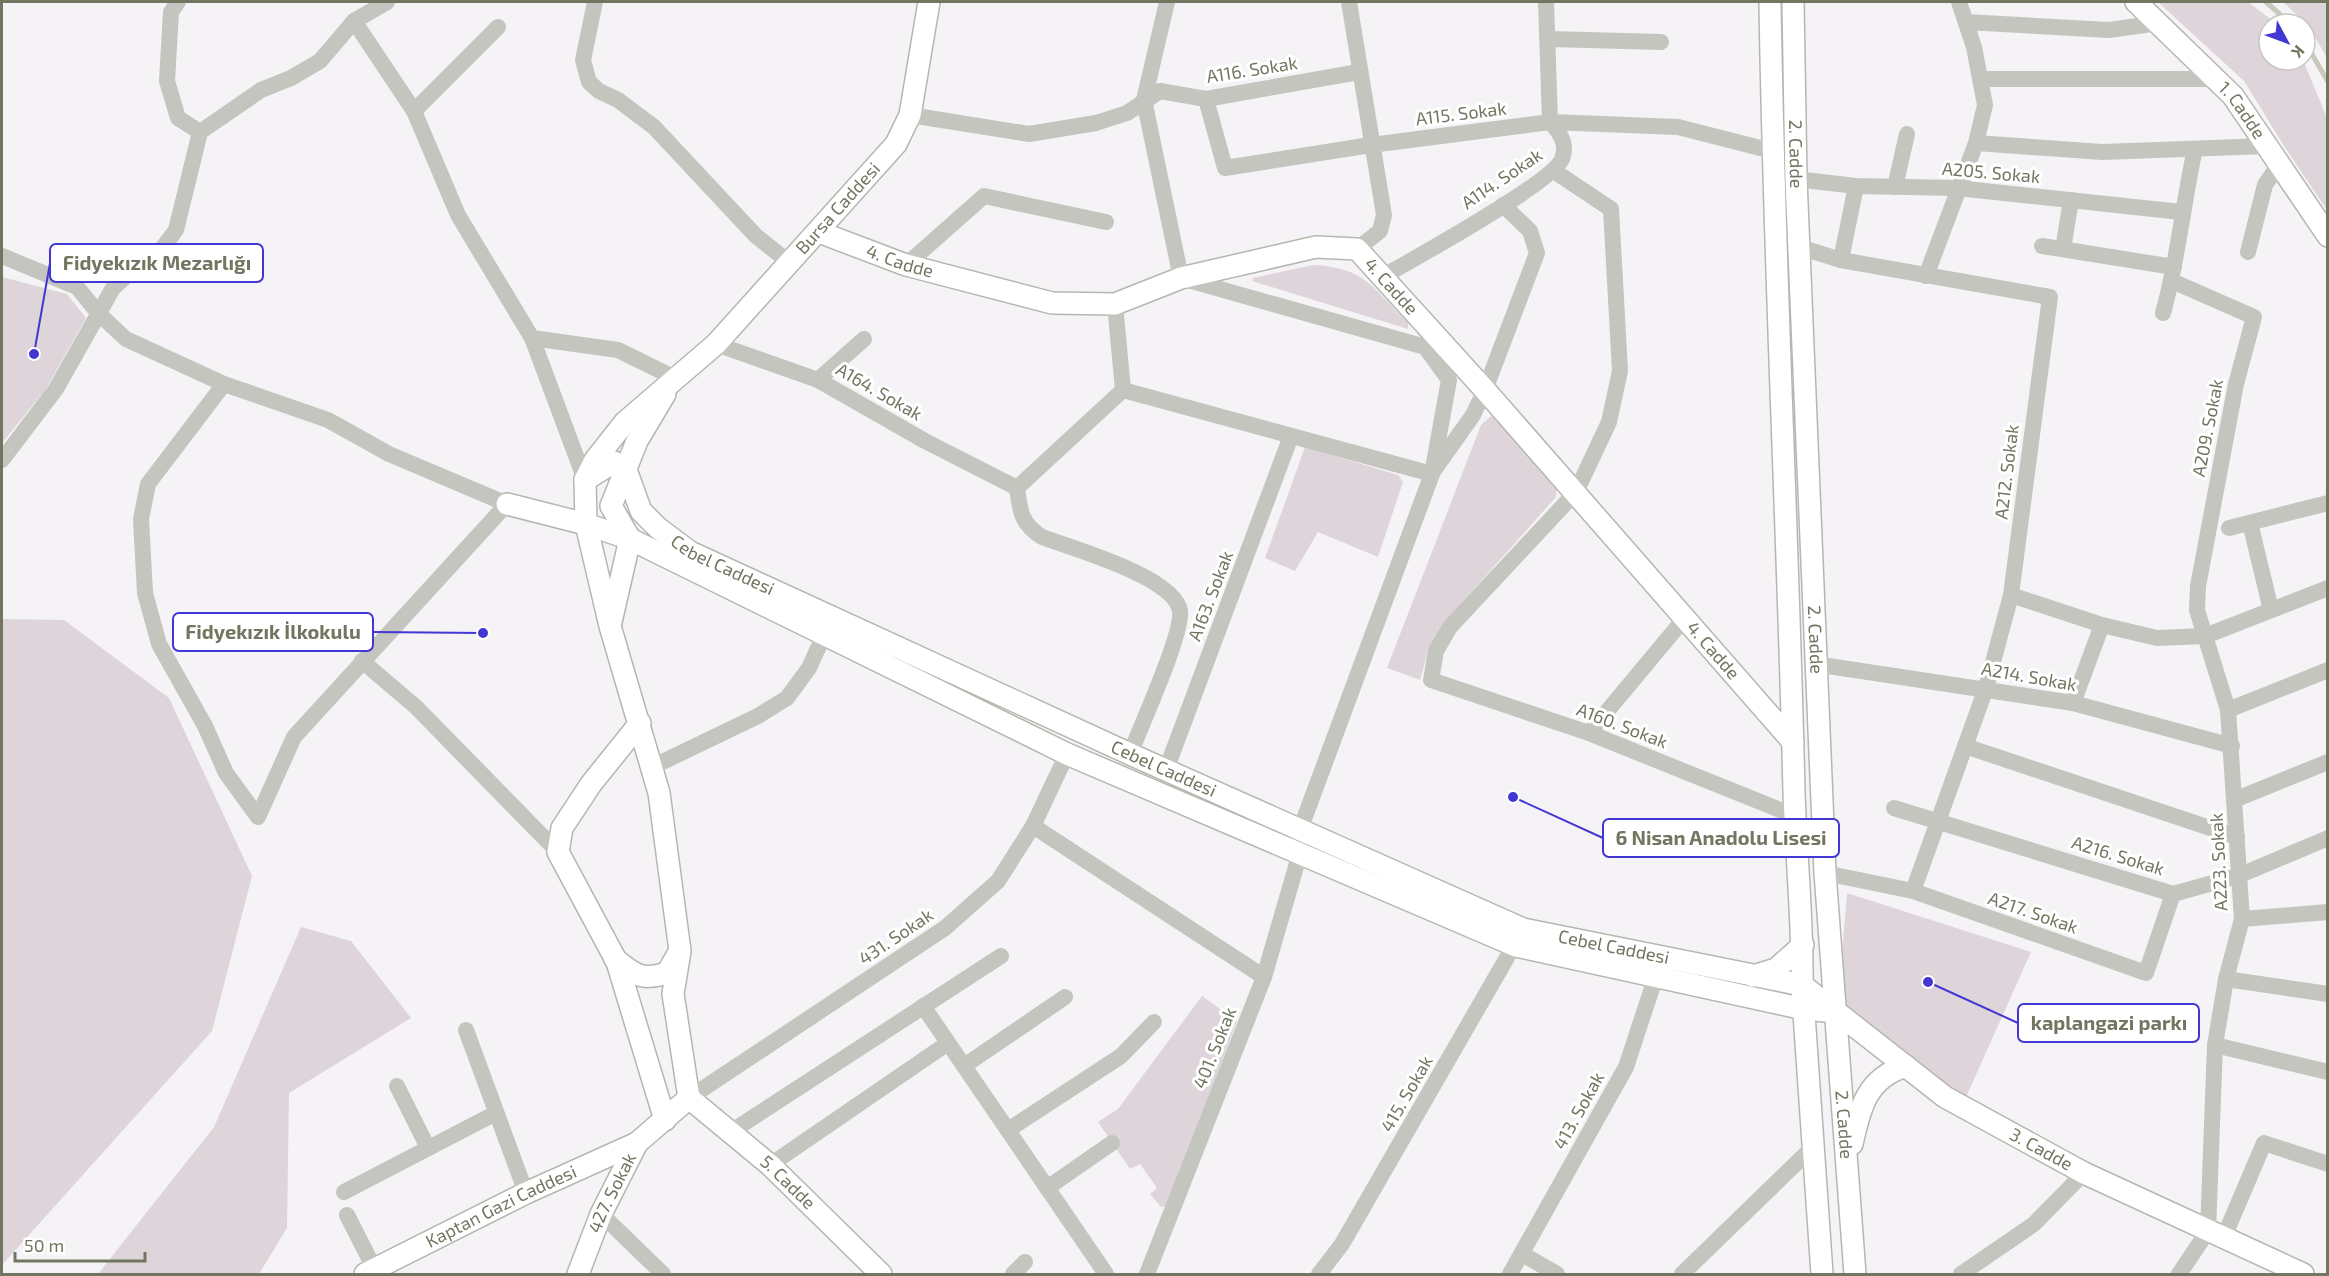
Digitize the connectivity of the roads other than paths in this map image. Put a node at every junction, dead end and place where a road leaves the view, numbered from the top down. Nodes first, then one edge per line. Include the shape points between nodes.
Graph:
1 (178, 2) edge
2 (387, 2) edge
3 (595, 2) edge
4 (929, 2) edge
5 (1167, 2) edge
6 (1349, 2) edge
7 (1546, 2) edge
8 (1770, 2) edge
9 (1793, 2) edge
10 (1959, 2) edge
11 (2136, 2) edge
12 (354, 21) junction
13 (1966, 22) junction
14 (2158, 23) junction
15 (498, 27) dead end
16 (1549, 39) junction
17 (1661, 42) dead end
18 (1359, 72) junction
19 (1980, 79) junction
20 (2216, 79) junction
21 (1206, 99) junction
22 (1144, 100) junction
23 (414, 111) junction
24 (910, 115) junction
25 (1550, 122) junction
26 (200, 132) junction
27 (1907, 134) dead end
28 (1976, 142) junction
29 (1371, 145) junction
30 (2195, 149) junction
31 (1772, 151) junction
32 (2273, 155) junction
33 (1554, 171) junction
34 (1796, 179) junction
35 (1856, 186) junction
36 (1894, 187) junction
37 (1957, 188) junction
38 (2071, 200) junction
39 (1503, 206) junction
40 (2181, 212) junction
41 (1106, 222) dead end
42 (819, 232) junction
43 (2328, 236) edge
44 (2042, 246) dead end
45 (1799, 248) junction
46 (1357, 249) junction
47 (2063, 249) junction
48 (2248, 252) dead end
49 (2, 256) edge
50 (1841, 260) junction
51 (790, 263) junction
52 (906, 265) junction
53 (2173, 274) junction
54 (1384, 276) junction
55 (1926, 276) junction
56 (1181, 278) junction
57 (1115, 304) junction
58 (2163, 313) dead end
59 (99, 314) junction
60 (532, 338) junction
61 (864, 339) dead end
62 (716, 344) junction
63 (1425, 348) junction
64 (1454, 354) junction
65 (675, 378) junction
66 (818, 380) junction
67 (1449, 380) junction
68 (224, 384) junction
69 (1122, 390) junction
70 (1485, 390) junction
71 (1292, 436) junction
72 (2, 460) edge
73 (625, 467) junction
74 (1432, 474) junction
75 (585, 480) junction
76 (1017, 488) junction
77 (1576, 492) junction
78 (2328, 503) edge
79 (507, 504) junction
80 (2250, 523) junction
81 (586, 524) junction
82 (2229, 528) dead end
83 (630, 539) junction
84 (2328, 588) edge
85 (2011, 595) junction
86 (2271, 609) junction
87 (1684, 619) junction
88 (2102, 625) junction
89 (610, 626) junction
90 (824, 635) junction
91 (2205, 636) junction
92 (362, 661) junction
93 (1815, 664) junction
94 (2328, 670) edge
95 (1986, 688) junction
96 (2073, 704) junction
97 (2228, 710) junction
98 (640, 723) junction
99 (1589, 733) junction
100 (1793, 742) junction
101 (1965, 746) junction
102 (2232, 746) junction
103 (1067, 754) junction
104 (1137, 758) junction
105 (2328, 762) edge
106 (652, 767) junction
107 (1166, 770) junction
108 (1136, 783) junction
109 (2234, 800) junction
110 (1894, 808) dead end
111 (1795, 816) junction
112 (1937, 820) junction
113 (1034, 826) junction
114 (1300, 830) junction
115 (2237, 837) junction
116 (2328, 838) edge
117 (558, 852) junction
118 (1300, 853) junction
119 (1825, 873) junction
120 (2238, 876) junction
121 (1913, 891) junction
122 (2173, 894) junction
123 (2328, 912) edge
124 (2241, 919) junction
125 (1520, 938) junction
126 (1803, 945) junction
127 (680, 951) junction
128 (1001, 956) dead end
129 (1660, 958) junction
130 (615, 959) junction
131 (1753, 976) junction
132 (1264, 977) junction
133 (1657, 979) junction
134 (2226, 979) junction
135 (1802, 985) junction
136 (2328, 994) edge
137 (1065, 997) dead end
138 (924, 1006) junction
139 (1804, 1009) junction
140 (1837, 1012) junction
141 (1154, 1022) dead end
142 (466, 1030) dead end
143 (948, 1043) junction
144 (2215, 1045) junction
145 (964, 1066) junction
146 (1906, 1066) junction
147 (2328, 1072) edge
148 (397, 1086) dead end
149 (689, 1098) junction
150 (496, 1113) junction
151 (665, 1120) junction
152 (1008, 1130) junction
153 (732, 1131) junction
154 (637, 1143) junction
155 (1112, 1143) dead end
156 (429, 1148) junction
157 (1812, 1148) junction
158 (2328, 1164) edge
159 (770, 1165) junction
160 (1847, 1165) junction
161 (2084, 1173) junction
162 (1047, 1188) junction
163 (344, 1192) dead end
164 (526, 1193) junction
165 (600, 1214) junction
166 (347, 1215) dead end
167 (2216, 1234) junction
168 (1522, 1254) junction
169 (1025, 1262) dead end
170 (370, 1271) edge
171 (578, 1275) edge
172 (663, 1275) edge
173 (881, 1275) edge
174 (1013, 1275) edge
175 (1106, 1275) edge
176 (1147, 1275) edge
177 (1318, 1275) edge
178 (1510, 1275) edge
179 (1557, 1275) edge
180 (1683, 1275) edge
181 (1822, 1275) edge
182 (1855, 1275) edge
183 (1961, 1275) edge
184 (2179, 1275) edge
185 (2303, 1275) edge

1 - 26 street via 171,12 167,81 177,118
2 - 12 street
3 - 51 street via 583,60 589,82 654,127 756,236
4 - 24 main road, Bursa Caddesi
5 - 22 street
6 - 18 street
7 - 16 street, A114. Sokak
8 - 31 main road, 2. Cadde
9 - 34 main road, 2. Cadde
10 - 13 street
11 - 14 main road, 1. Cadde
12 - 23 street
12 - 26 street via 320,61 261,90
13 - 14 street via 2109,30
13 - 19 street
14 - 20 main road, 1. Cadde
15 - 23 street
16 - 17 street
16 - 25 street, A114. Sokak
18 - 21 street, A116. Sokak
18 - 29 street
19 - 20 street
19 - 28 street via 1985,105
20 - 32 main road, 1. Cadde via 2233,96
21 - 22 street, A116. Sokak via 1160,91
21 - 29 street, A115. Sokak via 1225,168
22 - 24 street, A116. Sokak via 1127,113 1096,123 1029,134
22 - 56 street
23 - 60 street via 458,215
24 - 42 main road, Bursa Caddesi via 896,144
25 - 29 street, A115. Sokak
25 - 31 street, A115. Sokak via 1678,127
25 - 33 street, A114. Sokak via 1564,141 1563,157
26 - 59 street via 176,230 161,250 113,288
27 - 36 street
28 - 30 street via 2102,152
28 - 37 street
29 - 46 street via 1384,215 1380,231
30 - 32 street
30 - 40 street
31 - 100 main road, 2. Cadde
32 - 43 main road, 1. Cadde
32 - 48 street
33 - 39 street, A114. Sokak
33 - 77 street via 1611,209 1620,371 1609,422
34 - 35 street, A205. Sokak
34 - 45 main road, 2. Cadde
35 - 36 street, A205. Sokak
35 - 50 street
36 - 37 street, A205. Sokak
37 - 38 street, A205. Sokak
37 - 55 street
38 - 40 street, A205. Sokak
38 - 47 street
39 - 54 street, A114. Sokak
39 - 70 street via 1530,231 1537,253
40 - 53 street
41 - 52 street via 984,196
42 - 51 main road, Bursa Caddesi
42 - 52 main road, 4. Cadde
44 - 47 street
45 - 50 street, A212. Sokak
45 - 93 main road, 2. Cadde
46 - 54 main road, 4. Cadde
46 - 56 main road, 4. Cadde via 1316,247
47 - 53 street
49 - 59 street via 77,287
50 - 55 street, A212. Sokak
51 - 62 main road, Bursa Caddesi
52 - 57 main road, 4. Cadde via 1052,303
53 - 58 street
53 - 91 street, A209. Sokak via 2254,317 2236,384 2199,586 2197,610
54 - 64 main road, 4. Cadde
55 - 85 street, A212. Sokak via 2050,297
56 - 57 main road, 4. Cadde
56 - 63 street
57 - 69 street
59 - 68 street via 126,339
59 - 72 street via 56,389
60 - 65 street via 618,350
60 - 75 street
61 - 66 street
62 - 65 main road, Bursa Caddesi
62 - 66 street, A164. Sokak
63 - 64 street
63 - 67 street
64 - 67 street
64 - 70 main road, 4. Cadde
65 - 73 main road
65 - 75 main road, Bursa Caddesi via 625,422 595,460
66 - 76 street, A164. Sokak
67 - 74 street
68 - 79 street via 328,420 389,454
68 - 92 street via 148,484 141,519 145,593 159,644 205,726 226,773 258,817 294,737
69 - 71 street
69 - 76 street
70 - 74 street via 1473,415
70 - 77 main road, 4. Cadde
71 - 74 street
71 - 107 street, A163. Sokak
73 - 75 main road via 614,462
73 - 83 main road via 611,506
73 - 104 main road, Cebel Caddesi via 641,511 690,552
74 - 114 street
75 - 81 main road
76 - 104 street via 1020,515 1029,529 1145,577 1169,593 1180,610 1177,632
77 - 87 main road, 4. Cadde
77 - 99 street, A160. Sokak via 1450,627 1436,651 1431,680
78 - 80 street
79 - 81 main road, Cebel Caddesi
79 - 92 street
80 - 82 street
80 - 86 street
81 - 83 main road, Cebel Caddesi
81 - 89 main road
83 - 89 main road
83 - 90 main road, Cebel Caddesi
84 - 86 street
85 - 88 street
85 - 95 street, A212. Sokak
86 - 91 street
87 - 99 street
87 - 100 main road, 4. Cadde
88 - 91 street via 2157,638
88 - 96 street
89 - 98 main road
90 - 103 main road, Cebel Caddesi
90 - 106 street via 809,668 787,698
91 - 97 street, A223. Sokak
92 - 117 street via 416,707
93 - 95 street, A214. Sokak
93 - 119 main road, 2. Cadde
94 - 97 street
95 - 96 street, A214. Sokak
95 - 101 street, A212. Sokak
96 - 102 street, A214. Sokak
97 - 102 street, A223. Sokak
98 - 106 main road
98 - 117 main road via 561,828
99 - 111 street, A160. Sokak
100 - 111 main road, 2. Cadde
101 - 112 street, A212. Sokak
101 - 115 street
102 - 109 street, A223. Sokak
103 - 108 main road, Cebel Caddesi
103 - 113 street, 431. Sokak
104 - 107 main road, Cebel Caddesi
104 - 108 main road
105 - 109 street
106 - 127 main road via 659,793
107 - 114 main road, Cebel Caddesi
108 - 118 main road, Cebel Caddesi
109 - 115 street, A223. Sokak
110 - 112 street, A216. Sokak
111 - 126 main road, 2. Cadde
112 - 121 street, A212. Sokak
112 - 122 street, A216. Sokak
113 - 132 street
113 - 149 street, 431. Sokak via 998,881 945,928
114 - 118 street, 401. Sokak
114 - 125 main road, Cebel Caddesi
115 - 120 street, A223. Sokak
116 - 120 street, A216. Sokak
117 - 130 main road
118 - 125 main road, Cebel Caddesi
118 - 132 street, 401. Sokak
119 - 121 street, A217. Sokak
119 - 140 main road, 2. Cadde
120 - 122 street, A216. Sokak
120 - 124 street, A223. Sokak
121 - 122 street, A217. Sokak via 2146,973
123 - 124 street
124 - 134 street, A223. Sokak
125 - 129 main road, Cebel Caddesi
125 - 133 main road, Cebel Caddesi
125 - 177 street, 415. Sokak via 1342,1244
126 - 131 main road via 1776,969
126 - 135 main road, 2. Cadde
127 - 130 main road via 667,973 648,979 633,974
127 - 149 main road via 674,994
128 - 138 street
129 - 131 main road, Cebel Caddesi
129 - 133 street, 413. Sokak
130 - 151 main road
131 - 135 main road, Cebel Caddesi
132 - 176 street, 401. Sokak
133 - 139 main road, Cebel Caddesi
133 - 168 street, 413. Sokak via 1626,1067
134 - 136 street
134 - 144 street, A223. Sokak
135 - 139 main road, 2. Cadde
135 - 140 main road, 3. Cadde
137 - 145 street
138 - 143 street
138 - 153 street
139 - 140 main road, Cebel Caddesi
139 - 157 main road, 2. Cadde
140 - 146 main road, 3. Cadde
140 - 160 main road, 2. Cadde
141 - 152 street via 1121,1056
142 - 150 street
143 - 145 street
143 - 159 street
144 - 147 street
144 - 167 street, A223. Sokak
145 - 152 street
146 - 160 main road via 1889,1071 1862,1103
146 - 161 main road, 3. Cadde via 1945,1097
148 - 156 street
149 - 151 main road, 427. Sokak
149 - 153 main road, 5. Cadde
150 - 156 street
150 - 164 street
151 - 154 main road, 427. Sokak
152 - 162 street
153 - 159 main road, 5. Cadde
154 - 164 main road, Kaptan Gazi Caddesi
154 - 165 main road, 427. Sokak
155 - 162 street
156 - 163 street
157 - 180 street
157 - 181 main road, 2. Cadde
158 - 167 street via 2264,1143
159 - 173 main road, 5. Cadde
160 - 182 main road, 2. Cadde
161 - 167 main road, 3. Cadde
161 - 183 street via 2034,1224
162 - 175 street
164 - 170 main road, Kaptan Gazi Caddesi
165 - 171 main road, 427. Sokak
165 - 172 street
166 - 170 street
167 - 184 street
167 - 185 main road, 3. Cadde
168 - 178 street, 413. Sokak
168 - 179 street
169 - 174 street

